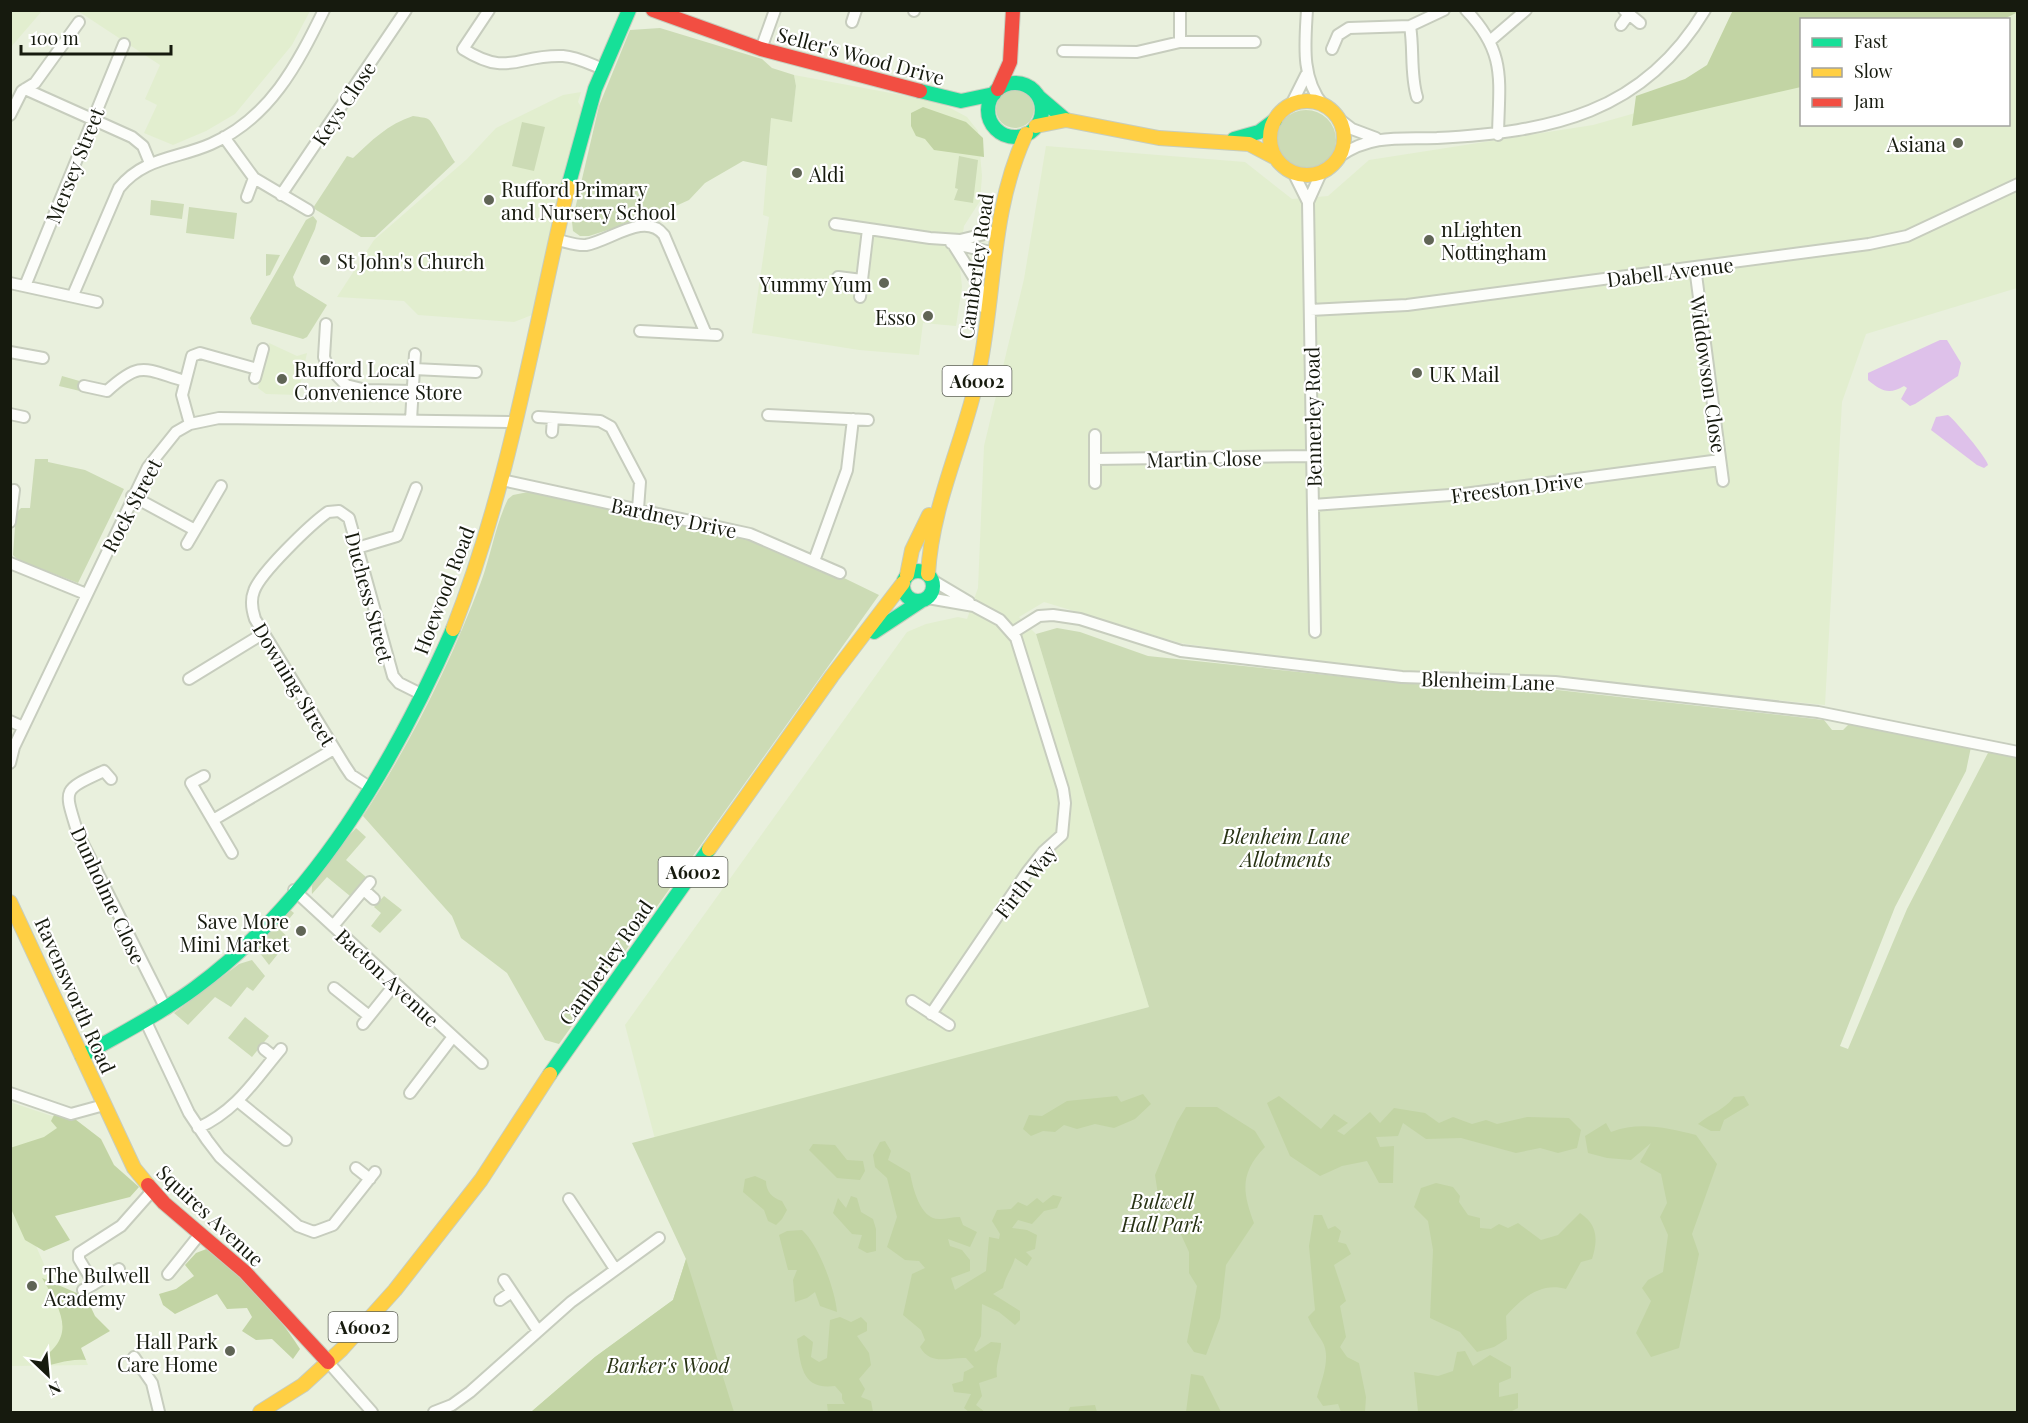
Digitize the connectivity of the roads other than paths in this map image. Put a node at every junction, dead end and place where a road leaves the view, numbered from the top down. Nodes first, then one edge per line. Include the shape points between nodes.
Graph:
1 (324, 10) edge
2 (406, 10) edge
3 (489, 10) edge
4 (629, 10) edge
5 (653, 10) edge
6 (775, 10) edge
7 (1013, 10) edge
8 (1022, 10) edge
9 (1180, 10) edge
10 (1307, 10) edge
11 (1444, 10) edge
12 (1466, 10) edge
13 (1526, 10) edge
14 (1705, 10) edge
15 (1627, 12) edge
16 (79, 22) dead end
17 (1640, 22) dead end
18 (1410, 26) junction
19 (1621, 26) dead end
20 (1328, 27) dead end
21 (1338, 35) junction
22 (1491, 40) junction
23 (1180, 42) junction
24 (1255, 42) dead end
25 (124, 44) dead end
26 (761, 49) junction
27 (1332, 49) dead end
28 (1063, 51) dead end
29 (603, 69) junction
30 (1306, 75) junction
31 (1029, 86) junction
32 (25, 89) junction
33 (1412, 90) dead end
34 (996, 92) junction
35 (1039, 97) junction
36 (1291, 105) junction
37 (1323, 105) junction
38 (10, 115) edge
39 (92, 119) junction
40 (1339, 119) junction
41 (1066, 120) junction
42 (1275, 120) junction
43 (997, 129) junction
44 (1031, 130) junction
45 (1498, 135) junction
46 (224, 137) junction
47 (1379, 139) junction
48 (1225, 141) junction
49 (1340, 156) junction
50 (1276, 158) junction
51 (150, 163) junction
52 (1009, 170) junction
53 (1293, 172) junction
54 (1322, 172) junction
55 (254, 178) junction
56 (2018, 184) edge
57 (281, 195) junction
58 (247, 197) dead end
59 (1308, 202) junction
60 (308, 210) dead end
61 (835, 224) dead end
62 (868, 229) junction
63 (998, 231) junction
64 (930, 238) junction
65 (558, 240) junction
66 (953, 244) junction
67 (995, 253) junction
68 (1695, 267) junction
69 (838, 277) dead end
70 (862, 280) junction
71 (10, 284) edge
72 (25, 286) junction
73 (74, 295) junction
74 (860, 297) dead end
75 (97, 302) dead end
76 (1310, 310) junction
77 (988, 320) junction
78 (326, 324) dead end
79 (640, 331) dead end
80 (263, 349) dead end
81 (10, 352) edge
82 (416, 354) dead end
83 (43, 358) dead end
84 (414, 369) junction
85 (476, 372) dead end
86 (185, 381) junction
87 (84, 386) dead end
88 (413, 391) junction
89 (10, 414) edge
90 (768, 416) dead end
91 (24, 417) dead end
92 (538, 417) dead end
93 (553, 418) junction
94 (853, 419) junction
95 (411, 420) junction
96 (868, 420) dead end
97 (516, 422) junction
98 (190, 424) junction
99 (552, 432) dead end
100 (1095, 435) dead end
101 (1312, 456) junction
102 (1095, 459) junction
103 (1720, 460) junction
104 (502, 480) junction
105 (1723, 481) dead end
106 (1095, 483) dead end
107 (221, 486) dead end
108 (416, 488) dead end
109 (14, 490) dead end
110 (132, 496) junction
111 (936, 504) junction
112 (1313, 504) junction
113 (638, 509) junction
114 (349, 518) joint
115 (10, 522) edge
116 (195, 530) junction
117 (187, 544) dead end
118 (357, 548) junction
119 (814, 561) junction
120 (10, 563) edge
121 (840, 573) dead end
122 (930, 577) junction
123 (905, 579) junction
124 (86, 594) junction
125 (924, 600) junction
126 (974, 606) junction
127 (1315, 632) dead end
128 (264, 633) junction
129 (1012, 633) junction
130 (856, 647) junction
131 (196, 679) dead end
132 (423, 695) junction
133 (10, 721) edge
134 (23, 727) junction
135 (334, 749) junction
136 (2018, 752) edge
137 (10, 763) edge
138 (204, 776) dead end
139 (111, 779) dead end
140 (371, 788) junction
141 (213, 820) junction
142 (232, 853) dead end
143 (294, 890) junction
144 (375, 899) dead end
145 (10, 902) edge
146 (333, 926) junction
147 (395, 984) junction
148 (334, 988) dead end
149 (345, 997) junction
150 (912, 1000) dead end
151 (338, 1006) dead end
152 (166, 1010) junction
153 (932, 1014) junction
154 (146, 1022) junction
155 (949, 1025) dead end
156 (452, 1038) junction
157 (264, 1049) dead end
158 (82, 1056) junction
159 (482, 1063) dead end
160 (416, 1090) dead end
161 (10, 1093) edge
162 (238, 1102) junction
163 (104, 1105) junction
164 (198, 1128) junction
165 (286, 1140) dead end
166 (356, 1168) dead end
167 (152, 1191) junction
168 (569, 1199) dead end
169 (200, 1234) junction
170 (659, 1238) dead end
171 (647, 1246) junction
172 (655, 1256) dead end
173 (119, 1269) dead end
174 (615, 1269) junction
175 (168, 1274) dead end
176 (504, 1280) dead end
177 (94, 1284) junction
178 (83, 1290) dead end
179 (512, 1292) junction
180 (500, 1300) dead end
181 (538, 1331) junction
182 (134, 1357) dead end
183 (328, 1362) junction
184 (159, 1413) edge
185 (260, 1413) edge
186 (372, 1413) edge
187 (434, 1413) edge

1 - 46 street via 296,66 274,97
2 - 57 street, Keys Close
3 - 29 street via 463,49 482,61 502,64 565,56
4 - 29 street, Hoewood Road
5 - 26 street, Seller's Wood Drive
6 - 26 street
7 - 34 street via 1010,62
8 - 31 street via 1020,65
9 - 23 street
10 - 30 street
11 - 18 street
12 - 22 street
13 - 22 street
14 - 45 street via 1669,60 1635,87 1590,111
15 - 17 street
15 - 19 street
16 - 32 street via 35,83
18 - 21 street via 1349,28
18 - 33 street via 1414,50
20 - 21 street
21 - 27 street
22 - 45 street via 1498,63
23 - 24 street
23 - 28 street via 1137,52
25 - 39 street, Mersey Street
26 - 34 street, Seller's Wood Drive via 961,101
29 - 65 street, Hoewood Road via 591,100
30 - 36 street
30 - 37 street
31 - 34 street via 1013,83
31 - 35 street
32 - 38 street
32 - 39 street
34 - 43 street via 989,112
35 - 41 street
35 - 44 street via 1042,112
36 - 37 street via 1306,101
36 - 42 street
37 - 40 street
39 - 51 street via 132,137 143,146
39 - 72 street, Mersey Street
40 - 47 street via 1352,129
40 - 49 street via 1344,135
41 - 44 street
41 - 48 street via 1159,138
42 - 48 street via 1259,132
42 - 50 street via 1270,136
43 - 44 street via 1011,136
43 - 52 street, Camberley Road / A6002 via 1005,144
44 - 52 street, Camberley Road / A6002
45 - 47 street
46 - 51 street
46 - 55 street
47 - 49 street via 1357,145
48 - 50 street via 1257,146
49 - 54 street
50 - 53 street
51 - 73 street via 134,171 119,188
52 - 63 street, Camberley Road / A6002
53 - 54 street
53 - 59 street, Bennerley Road
54 - 59 street, Bennerley Road
55 - 57 street
55 - 58 street
56 - 68 street, Dabell Avenue via 1890,241
57 - 60 street
59 - 76 street, Bennerley Road
61 - 62 street
62 - 64 street
62 - 70 street
63 - 64 street via 960,240
63 - 67 street, Camberley Road / A6002
64 - 66 street
65 - 79 street via 587,245 644,225 654,226 664,235 711,335
65 - 97 street, Hoewood Road
66 - 67 street
66 - 77 street via 978,284
67 - 77 street, Camberley Road / A6002
68 - 76 street, Dabell Avenue via 1407,305
68 - 103 street, Widdowson Close
69 - 70 street
70 - 74 street
71 - 72 street
72 - 73 street
73 - 75 street
76 - 101 street, Bennerley Road
77 - 111 street, Camberley Road / A6002 via 969,412
78 - 88 street via 324,357 346,385 366,390
80 - 86 street via 256,374 200,353 192,356
81 - 83 street
82 - 84 street
84 - 85 street via 463,377
84 - 88 street
86 - 87 street via 137,369 107,391
86 - 98 street via 182,395
88 - 95 street
89 - 91 street
90 - 94 street
92 - 93 street
93 - 99 street
93 - 113 street via 600,421 611,427 640,482
94 - 96 street
94 - 119 street via 847,470
95 - 97 street, Rock Street
95 - 98 street, Rock Street via 219,418
97 - 104 street, Hoewood Road
98 - 110 street, Rock Street via 166,442
100 - 102 street
101 - 102 street, Martin Close
101 - 112 street, Bennerley Road
102 - 106 street
103 - 105 street, Widdowson Close
103 - 112 street, Freeston Drive via 1464,494
104 - 113 street, Bardney Drive
104 - 132 street, Hoewood Road via 474,573
107 - 116 street
108 - 118 street via 397,536
109 - 115 street
110 - 116 street
110 - 124 street, Rock Street
111 - 122 street, Camberley Road / A6002 via 929,546
111 - 123 street, Camberley Road / A6002 via 912,550
112 - 127 street, Bennerley Road
113 - 119 street, Bardney Drive via 750,534
114 - 118 street, Duchess Street
114 - 128 street, Downing Street via 339,511 328,512 263,576 253,593 252,604
116 - 117 street
118 - 132 street, Duchess Street via 393,676
119 - 121 street, Bardney Drive
120 - 124 street
122 - 123 street via 918,571
122 - 125 street via 934,588
122 - 126 street
123 - 125 street via 904,592 909,599
123 - 130 street, Camberley Road / A6002
124 - 134 street, Rock Street
125 - 126 street
125 - 130 street, Camberley Road / A6002 via 891,619
126 - 129 street via 1000,620
128 - 131 street
128 - 135 street, Downing Street
129 - 136 street, Blenheim Lane via 1039,616 1053,615 1091,622 1180,651 1402,677 1555,682 1807,711
129 - 153 street, Firth Way via 1063,789 1062,835 1028,871
130 - 183 street, Camberley Road / A6002 via 664,913 481,1180 382,1305
132 - 140 street, Hoewood Road
133 - 134 street
134 - 137 street, Rock Street
135 - 140 street, Downing Street via 351,775
135 - 141 street
138 - 141 street via 191,783
139 - 152 street, Dunholme Close via 104,771 72,786 69,803 78,834
140 - 143 street, Hoewood Road
141 - 142 street
143 - 146 street, Bacton Avenue
143 - 152 street, Hoewood Road via 233,956
144 - 146 street via 367,886
145 - 158 street, Ravensworth Road
146 - 147 street, Bacton Avenue
147 - 149 street via 366,1020
147 - 156 street, Bacton Avenue
148 - 149 street
149 - 151 street
150 - 153 street
152 - 154 street, Hoewood Road
153 - 155 street
154 - 158 street, Hoewood Road
154 - 164 street
156 - 159 street, Bacton Avenue
156 - 160 street
157 - 162 street via 278,1053
158 - 163 street, Ravensworth Road
161 - 163 street via 71,1114
162 - 164 street
162 - 165 street
163 - 167 street, Squires Avenue via 134,1168
164 - 166 street via 220,1157 298,1226 314,1232 333,1225 372,1175
167 - 169 street, Squires Avenue
167 - 177 street via 121,1226 80,1252 79,1259
168 - 174 street via 583,1211
169 - 175 street
169 - 183 street, Squires Avenue via 245,1272
170 - 171 street
171 - 172 street
171 - 174 street
173 - 177 street
174 - 181 street
176 - 179 street
177 - 178 street
179 - 180 street
179 - 181 street
181 - 187 street via 470,1392
182 - 184 street via 152,1383
183 - 185 street, A6002 via 303,1385
183 - 186 street

